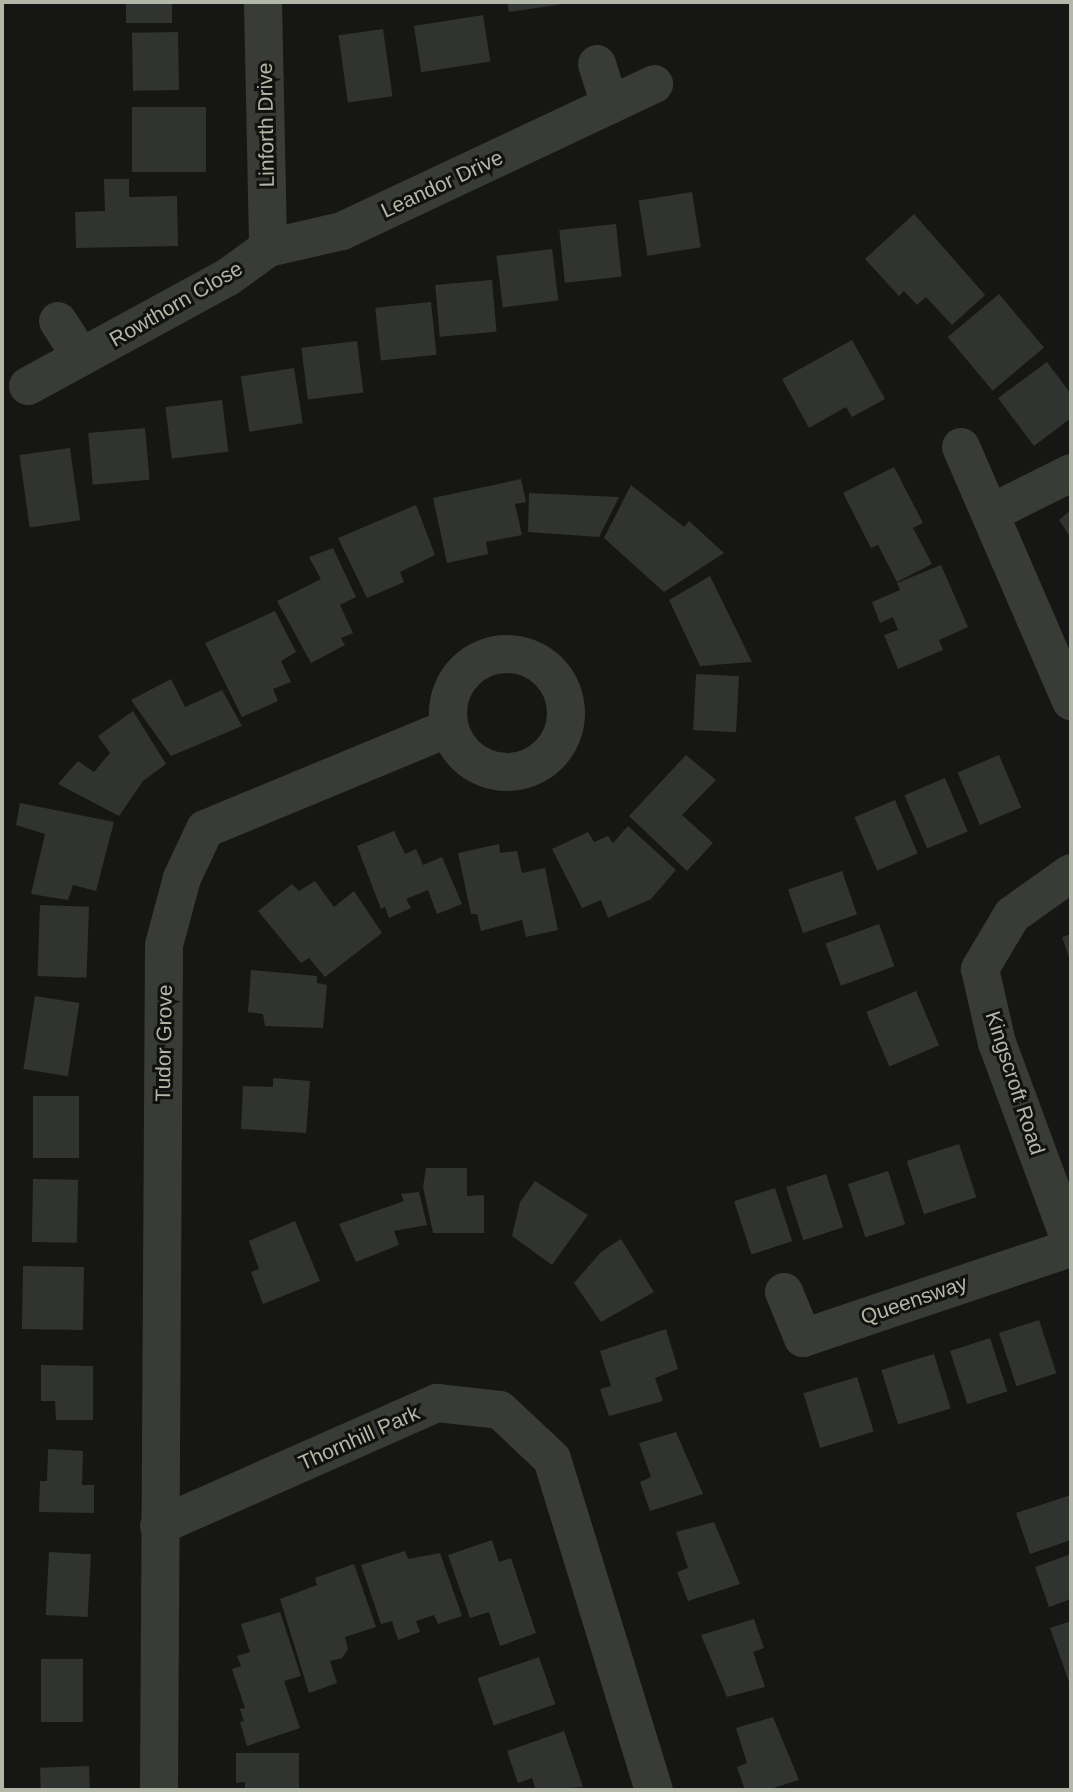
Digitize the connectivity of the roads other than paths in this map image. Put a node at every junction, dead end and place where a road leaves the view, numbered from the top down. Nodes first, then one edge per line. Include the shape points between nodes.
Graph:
1 (263, 2) edge
2 (597, 64) dead end
3 (654, 84) dead end
4 (610, 105) junction
5 (268, 248) junction
6 (58, 321) dead end
7 (81, 357) junction
8 (28, 386) dead end
9 (961, 447) dead end
10 (1071, 473) edge
11 (991, 513) junction
12 (1071, 701) edge
13 (447, 729) dead end
14 (1071, 873) edge
15 (1071, 1246) edge
16 (784, 1292) dead end
17 (159, 1526) junction
18 (159, 1790) edge
19 (654, 1790) edge

1 - 5 street, Linforth Drive
2 - 4 street
3 - 4 street, Leandor Drive
4 - 5 street, Leandor Drive via 342,231
5 - 7 street, Rowthorn Close via 229,277
6 - 7 street
7 - 8 street, Rowthorn Close
9 - 11 street
10 - 11 street
11 - 12 street
13 - 17 street, Tudor Grove via 205,829 181,878 164,945
14 - 15 street, Kingscroft Road via 1012,915 980,969 997,1043
15 - 16 street, Queensway via 803,1338
17 - 18 street
17 - 19 street, Thornhill Park via 437,1403 500,1410 552,1459

